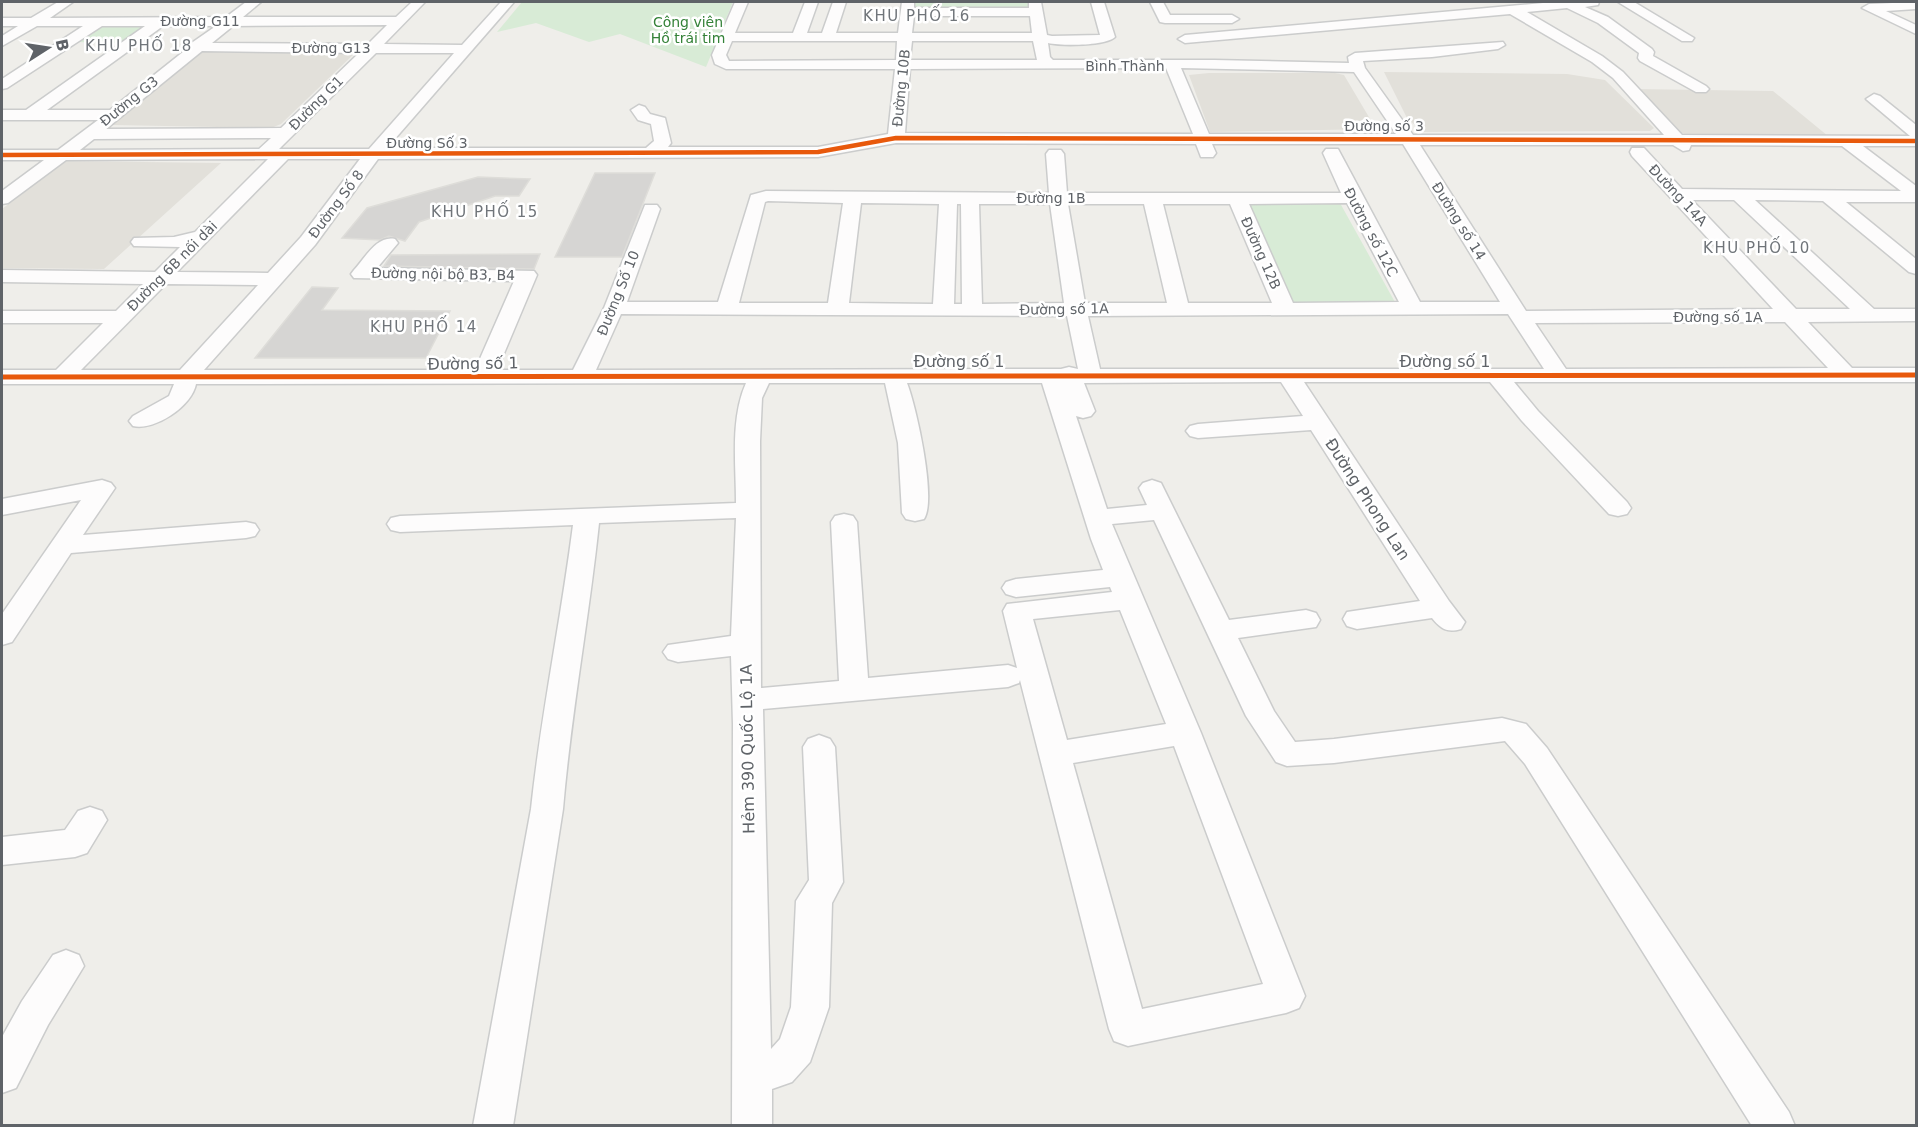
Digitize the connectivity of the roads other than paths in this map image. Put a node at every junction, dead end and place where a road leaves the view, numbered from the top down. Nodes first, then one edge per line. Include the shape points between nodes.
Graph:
1 (66, 2) edge
2 (254, 2) edge
3 (419, 2) edge
4 (508, 2) edge
5 (741, 2) edge
6 (811, 2) edge
7 (839, 2) edge
8 (1098, 2) edge
9 (1157, 2) edge
10 (1593, 2) edge
11 (1625, 2) edge
12 (1568, 4) junction
13 (1862, 4) edge
14 (324, 5) dead end
15 (1917, 5) edge
16 (344, 7) dead end
17 (907, 7) edge
18 (1036, 7) edge
19 (1512, 9) junction
20 (161, 21) junction
21 (228, 21) junction
22 (308, 21) junction
23 (328, 21) junction
24 (399, 21) junction
25 (2, 22) edge
26 (34, 22) junction
27 (99, 22) junction
28 (1917, 30) edge
29 (1254, 32) junction
30 (906, 36) junction
31 (726, 37) junction
32 (799, 37) junction
33 (828, 37) junction
34 (1039, 37) junction
35 (1687, 38) dead end
36 (1185, 39) dead end
37 (2, 42) edge
38 (63, 44) junction
39 (92, 44) dead end
40 (108, 44) dead end
41 (128, 45) junction
42 (1498, 45) dead end
43 (195, 47) junction
44 (372, 48) junction
45 (466, 49) junction
46 (1049, 64) junction
47 (1172, 65) junction
48 (903, 66) junction
49 (1358, 68) junction
50 (2, 85) edge
51 (1701, 89) dead end
52 (1874, 99) dead end
53 (639, 110) dead end
54 (2, 115) edge
55 (30, 115) junction
56 (112, 115) junction
57 (286, 133) junction
58 (1917, 133) edge
59 (90, 134) junction
60 (896, 138) junction
61 (1676, 140) junction
62 (1845, 140) junction
63 (1917, 141) edge
64 (851, 145) junction
65 (1204, 146) junction
66 (1411, 146) junction
67 (1691, 152) junction
68 (1860, 152) junction
69 (649, 153) junction
70 (1332, 153) junction
71 (1638, 153) junction
72 (1917, 153) edge
73 (274, 154) junction
74 (1056, 154) junction
75 (2, 155) edge
76 (61, 155) junction
77 (372, 155) junction
78 (5, 193) edge
79 (1678, 194) junction
80 (1738, 195) junction
81 (1828, 196) junction
82 (1917, 196) edge
83 (853, 198) junction
84 (1058, 198) junction
85 (1152, 198) junction
86 (1237, 198) junction
87 (1353, 198) junction
88 (948, 199) junction
89 (970, 199) junction
90 (651, 209) dead end
91 (201, 236) junction
92 (141, 242) dead end
93 (388, 243) dead end
94 (1917, 268) edge
95 (2, 276) edge
96 (161, 277) junction
97 (273, 279) junction
98 (614, 308) junction
99 (727, 308) junction
100 (1075, 308) junction
101 (1179, 308) junction
102 (1285, 308) junction
103 (838, 309) junction
104 (1413, 309) junction
105 (943, 310) junction
106 (972, 310) junction
107 (1517, 312) junction
108 (1868, 315) junction
109 (1917, 315) edge
110 (2, 317) edge
111 (121, 317) junction
112 (1792, 317) junction
113 (1070, 374) junction
114 (1287, 374) junction
115 (582, 375) junction
116 (761, 375) junction
117 (893, 375) junction
118 (1496, 375) junction
119 (1559, 375) junction
120 (1846, 375) junction
121 (1917, 375) edge
122 (483, 376) junction
123 (2, 377) edge
124 (62, 377) junction
125 (186, 377) junction
126 (1083, 411) dead end
127 (141, 421) dead end
128 (1318, 422) junction
129 (1198, 431) dead end
130 (2, 507) edge
131 (1618, 508) dead end
132 (749, 510) junction
133 (915, 513) dead end
134 (587, 516) junction
135 (1098, 518) junction
136 (844, 522) dead end
137 (400, 524) dead end
138 (246, 530) dead end
139 (64, 545) junction
140 (1016, 588) dead end
141 (1126, 589) junction
142 (1357, 619) dead end
143 (1306, 620) dead end
144 (1220, 631) junction
145 (2, 635) edge
146 (745, 644) junction
147 (678, 652) dead end
148 (1008, 676) dead end
149 (854, 690) junction
150 (746, 700) junction
151 (1185, 733) junction
152 (819, 747) dead end
153 (1055, 754) junction
154 (90, 820) dead end
155 (2, 851) edge
156 (66, 966) dead end
157 (2, 1075) edge
158 (751, 1077) junction
159 (493, 1125) edge
160 (752, 1125) edge
161 (1775, 1125) edge

1 - 26 street
2 - 21 street, Đường G3
3 - 24 street, Đường G1
4 - 45 street, Đường Số 8
5 - 31 street
6 - 32 street
7 - 33 street
8 - 34 street via 1108,37
9 - 29 street via 1166,18 1248,19
10 - 12 street
11 - 35 street
12 - 19 street
12 - 51 street via 1603,20 1647,52 1645,58
13 - 15 street
13 - 28 street
14 - 22 street
16 - 23 street
17 - 18 street
17 - 30 street, Đường 10B
18 - 34 street
19 - 29 street
19 - 61 street via 1618,75
20 - 21 street, Đường G11
20 - 27 street, Đường G11
20 - 41 street
21 - 22 street, Đường G11
21 - 43 street, Đường G3
22 - 23 street, Đường G11
23 - 24 street, Đường G11
24 - 44 street, Đường G1
25 - 26 street, Đường G11
26 - 27 street, Đường G11
26 - 37 street
27 - 38 street
29 - 36 street
30 - 33 street
30 - 34 street
30 - 48 street, Đường 10B
31 - 32 street
31 - 48 street, Bình Thành via 720,61 734,66
32 - 33 street
34 - 46 street via 1043,58
38 - 39 street
38 - 50 street
40 - 41 street
41 - 55 street
42 - 49 street via 1355,57
43 - 44 street, Đường G13
43 - 56 street, Đường G3
44 - 45 street, Đường G13
44 - 57 street, Đường G1
45 - 77 street, Đường Số 8
46 - 47 street, Bình Thành
46 - 48 street, Bình Thành
47 - 49 street
47 - 65 street, Bình Thành
48 - 60 street, Đường 10B
49 - 66 street, Đường số 14
52 - 58 street
53 - 69 street via 644,117 659,121 663,143
54 - 55 street
55 - 56 street
56 - 59 street, Đường G3
57 - 59 street
57 - 73 street, Đường G1
59 - 76 street, Đường G3
60 - 64 street, Đường số 3
60 - 65 street, Đường số 3
61 - 62 street, Đường số 3
61 - 66 street, Đường số 3
61 - 67 street
62 - 63 street, Đường số 3
62 - 68 street
64 - 69 street, Đường Số 3 via 818,152
64 - 74 street, Đường số 3 via 891,151
65 - 66 street, Đường số 3
65 - 70 street, Đường số 3
65 - 74 street, Đường số 3
66 - 70 street, Đường số 3
66 - 71 street, Đường số 3
66 - 107 street, Đường số 14
67 - 68 street, Đường số 3
67 - 71 street, Đường số 3
68 - 72 street, Đường số 3
68 - 82 street
69 - 77 street, Đường Số 3
70 - 87 street, Đường số 12C
71 - 79 street, Đường 14A
73 - 76 street, Đường Số 3
73 - 77 street, Đường Số 3
73 - 91 street, Đường 6B nối dài
74 - 84 street
75 - 76 street, Đường Số 3
76 - 78 street, Đường G3
77 - 97 street, Đường Số 8 via 308,241
79 - 80 street
79 - 112 street, Đường 14A
80 - 81 street
80 - 108 street
81 - 82 street
81 - 94 street
83 - 88 street, Đường 1B
83 - 99 street, Đường 1B via 757,199
83 - 103 street
84 - 85 street, Đường 1B
84 - 89 street, Đường 1B
84 - 100 street
85 - 86 street, Đường 1B
85 - 101 street
86 - 87 street, Đường 1B
86 - 102 street, Đường 12B
87 - 104 street, Đường số 12C
88 - 89 street, Đường 1B
88 - 105 street
89 - 106 street
90 - 98 street, Đường Số 10
91 - 92 street via 174,243
91 - 96 street, Đường 6B nối dài
93 - 122 street, Đường nội bộ B3, B4 via 362,273 527,275
95 - 96 street
96 - 97 street
96 - 111 street, Đường 6B nối dài
97 - 125 street, Đường Số 8
98 - 99 street, Đường số 1A
98 - 115 street, Đường Số 10
99 - 103 street, Đường số 1A
100 - 101 street, Đường số 1A
100 - 106 street, Đường số 1A
100 - 113 street
101 - 102 street, Đường số 1A
102 - 104 street, Đường số 1A
103 - 105 street, Đường số 1A
104 - 107 street, Đường số 1A
105 - 106 street, Đường số 1A
107 - 112 street, Đường số 1A
107 - 119 street, Đường số 14
108 - 109 street, Đường số 1A
108 - 112 street, Đường số 1A
110 - 111 street
111 - 124 street, Đường 6B nối dài
112 - 120 street, Đường 14A
113 - 114 street, Đường số 1
113 - 117 street, Đường số 1
113 - 126 street
113 - 135 street
114 - 118 street, Đường số 1
114 - 128 street, Đường Phong Lan
115 - 116 street, Đường số 1
115 - 122 street, Đường số 1
116 - 117 street, Đường số 1
116 - 132 street, Hẻm 390 Quốc Lộ 1A via 751,398
117 - 133 street via 909,435
118 - 119 street, Đường số 1
118 - 131 street
119 - 120 street, Đường số 1
120 - 121 street, Đường số 1
122 - 125 street, Đường số 1
123 - 124 street, Đường số 1
124 - 125 street, Đường số 1
125 - 127 street, Đường Số 8 via 185,391 172,406
128 - 129 street
128 - 142 street, Đường Phong Lan via 1445,615
130 - 139 street via 102,488
132 - 134 street
132 - 146 street, Hẻm 390 Quốc Lộ 1A
134 - 137 street
134 - 159 street via 547,809
135 - 141 street
135 - 144 street via 1157,500
136 - 149 street
138 - 139 street
139 - 145 street
140 - 141 street
141 - 151 street
141 - 153 street via 1017,611
143 - 144 street
144 - 161 street via 1261,716 1287,754 1502,729 1515,732 1536,756
146 - 147 street
146 - 150 street, Hẻm 390 Quốc Lộ 1A
148 - 149 street
149 - 150 street
150 - 158 street, Hẻm 390 Quốc Lộ 1A
151 - 153 street
151 - 153 street via 1286,996 1128,1029
152 - 158 street via 826,882 814,901 810,1007 796,1049 777,1069
154 - 155 street via 75,843
156 - 157 street
158 - 160 street, Hẻm 390 Quốc Lộ 1A

